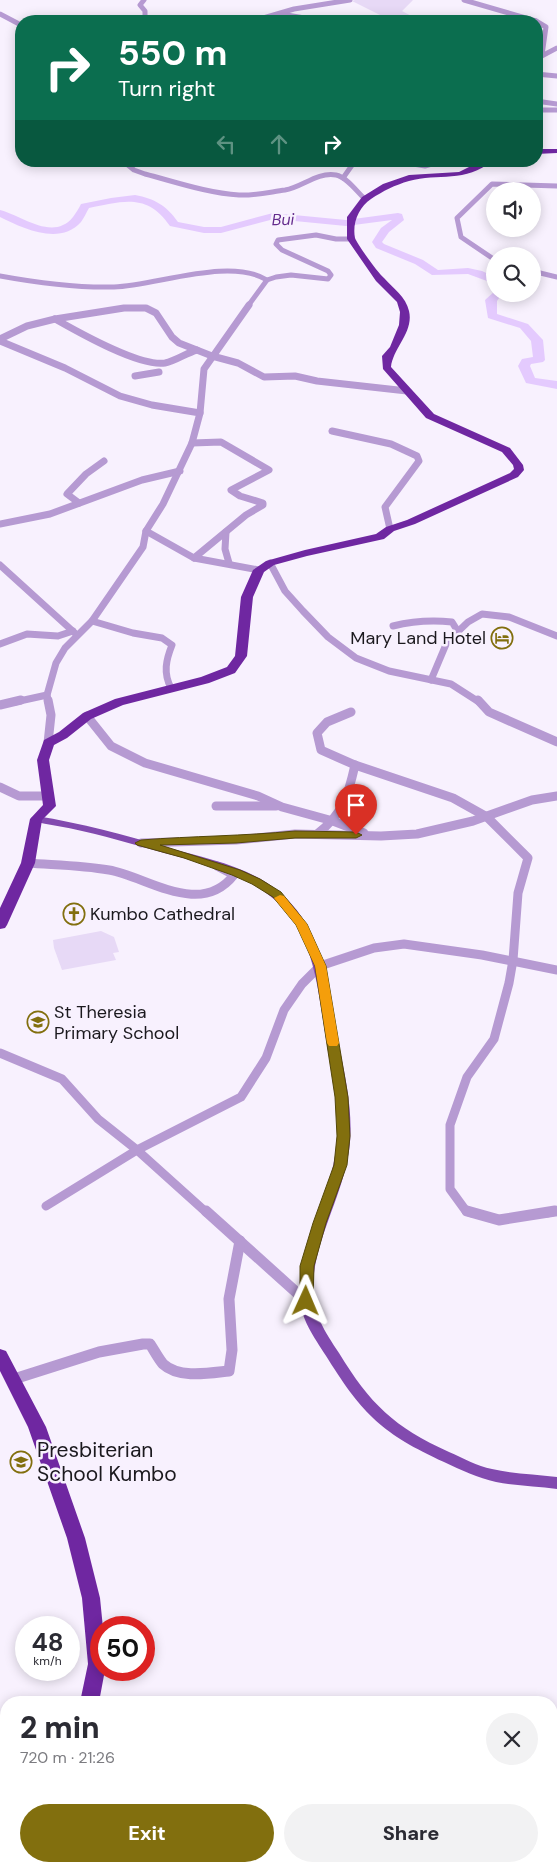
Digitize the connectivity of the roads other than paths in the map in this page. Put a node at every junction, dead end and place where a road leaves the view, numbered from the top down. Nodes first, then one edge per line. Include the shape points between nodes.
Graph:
1 (144, 0) edge
2 (350, 0) edge
3 (464, 0) edge
4 (279, 13) junction
5 (0, 14) edge
6 (145, 15) edge
7 (272, 15) edge
8 (290, 15) edge
9 (515, 15) edge
10 (15, 22) edge
11 (543, 25) edge
12 (544, 48) junction
13 (556, 48) edge
14 (543, 52) edge
15 (543, 54) edge
16 (543, 75) edge
17 (557, 76) edge
18 (543, 102) edge
19 (557, 104) edge
20 (543, 110) edge
21 (557, 110) edge
22 (557, 151) edge
23 (543, 152) edge
24 (130, 167) edge
25 (349, 167) edge
26 (476, 167) edge
27 (343, 178) junction
28 (557, 186) edge
29 (365, 199) junction
30 (351, 239) junction
31 (486, 254) edge
32 (541, 273) edge
33 (0, 276) edge
34 (557, 277) edge
35 (265, 278) junction
36 (55, 319) junction
37 (0, 340) edge
38 (197, 350) junction
39 (212, 356) junction
40 (164, 364) junction
41 (135, 376) dead end
42 (407, 391) junction
43 (200, 412) junction
44 (332, 431) dead end
45 (192, 443) junction
46 (104, 461) dead end
47 (180, 471) junction
48 (79, 503) junction
49 (0, 524) edge
50 (390, 529) junction
51 (146, 531) junction
52 (226, 532) junction
53 (194, 558) junction
54 (229, 563) junction
55 (270, 563) junction
56 (0, 565) edge
57 (259, 570) junction
58 (92, 621) junction
59 (452, 622) junction
60 (468, 622) junction
61 (394, 626) dead end
62 (458, 630) junction
63 (75, 633) junction
64 (557, 636) edge
65 (0, 644) edge
66 (431, 680) junction
67 (171, 688) junction
68 (47, 695) junction
69 (0, 705) edge
70 (351, 712) dead end
71 (87, 716) junction
72 (557, 742) edge
73 (48, 743) junction
74 (355, 766) junction
75 (0, 787) edge
76 (49, 796) junction
77 (557, 796) edge
78 (216, 806) dead end
79 (282, 806) junction
80 (487, 817) junction
81 (36, 819) junction
82 (333, 821) junction
83 (317, 834) junction
84 (371, 836) junction
85 (141, 843) junction
86 (28, 863) junction
87 (216, 866) junction
88 (5, 900) edge
89 (0, 925) edge
90 (513, 960) junction
91 (320, 966) junction
92 (557, 970) edge
93 (0, 1053) edge
94 (137, 1150) junction
95 (46, 1206) dead end
96 (557, 1211) edge
97 (240, 1241) junction
98 (306, 1301) junction
99 (0, 1355) edge
100 (14, 1379) junction
101 (557, 1483) edge
102 (91, 1696) edge

1 - 6 street via 140,5
2 - 4 street
3 - 9 street
4 - 7 street
4 - 8 street
5 - 10 street
11 - 12 street via 546,27
12 - 13 street
12 - 14 street
13 - 15 street
16 - 17 street
18 - 19 street
20 - 21 street
22 - 23 highway
24 - 27 street via 145,174 228,194 286,190 327,174
25 - 27 street
26 - 29 highway via 461,174 409,178 386,186
27 - 29 street
28 - 31 street via 492,184 457,218 462,237
29 - 30 highway via 351,221
30 - 35 street via 316,235 278,240 276,244 282,250 332,275 328,279 300,275
30 - 42 highway via 379,279 400,301 405,312 404,325 387,356 386,367
32 - 34 street
33 - 35 street via 57,285 106,287 140,284 210,270 234,270
35 - 39 street
36 - 37 street via 27,326
36 - 38 street via 124,308 146,308 156,313 179,343
36 - 40 street via 146,362
37 - 43 street via 120,396 152,405
38 - 39 street
38 - 40 street
39 - 42 street via 238,363 264,377 295,376
39 - 43 street via 204,370
40 - 41 street via 160,375
42 - 50 highway via 430,416 506,450 519,470 459,501
43 - 45 street
44 - 50 street via 391,444 417,456 419,461 386,508
45 - 47 street
45 - 52 street via 221,442 269,470 232,487 232,492 263,505
46 - 48 street via 86,474 68,494
47 - 48 street via 142,480
47 - 51 street
48 - 49 street via 41,516
50 - 55 highway via 380,537
51 - 53 street
51 - 58 street via 143,546
52 - 53 street
52 - 54 street via 225,549
53 - 54 street
54 - 57 street
55 - 57 highway
55 - 66 street via 285,590 303,611 328,637 356,658 389,671
56 - 63 street
57 - 67 highway via 247,597 241,656 231,670
58 - 63 street
58 - 67 street via 162,638 172,645 165,676
59 - 60 street
59 - 61 street via 415,620
59 - 62 street
60 - 62 street
60 - 64 street via 482,614 509,617
62 - 66 street via 447,642
63 - 65 street via 58,636 27,634
63 - 68 street via 56,663
66 - 72 street via 451,684 476,698 489,712
67 - 71 highway via 119,702
68 - 69 street
68 - 73 street via 51,715
70 - 74 street via 327,722 317,733 322,750
71 - 73 highway
71 - 79 street via 111,746 145,763
73 - 76 highway via 43,760
74 - 80 street via 453,798
74 - 82 street via 351,784
75 - 76 street via 19,796
76 - 81 highway via 50,806
77 - 80 street via 532,800
78 - 79 street
79 - 82 street
80 - 84 street via 417,834
80 - 90 street via 528,858 517,900
81 - 85 main road via 77,825
81 - 86 highway
82 - 83 street
82 - 84 street
83 - 84 street
83 - 85 street
85 - 87 main road
86 - 87 street via 120,872 182,894 201,894 230,882 234,876
86 - 88 highway
87 - 91 main road via 256,881 277,895 301,924
88 - 89 highway
90 - 91 street via 404,944 374,948
90 - 92 street
90 - 96 street via 494,1039 467,1077 450,1125 450,1189 466,1211 499,1220
91 - 94 street via 302,984 284,1010 266,1058 241,1097
91 - 98 main road via 342,1097 343,1136 340,1165 307,1266
93 - 94 street via 62,1079 98,1119
94 - 95 street
94 - 97 street
97 - 98 street
97 - 100 street via 228,1317 234,1346 229,1371 203,1374 167,1367 150,1344 98,1352
98 - 101 main road via 316,1326 343,1372 370,1410 397,1433 432,1452 488,1474
99 - 100 highway
100 - 102 highway via 44,1445 76,1538 91,1598 97,1664

